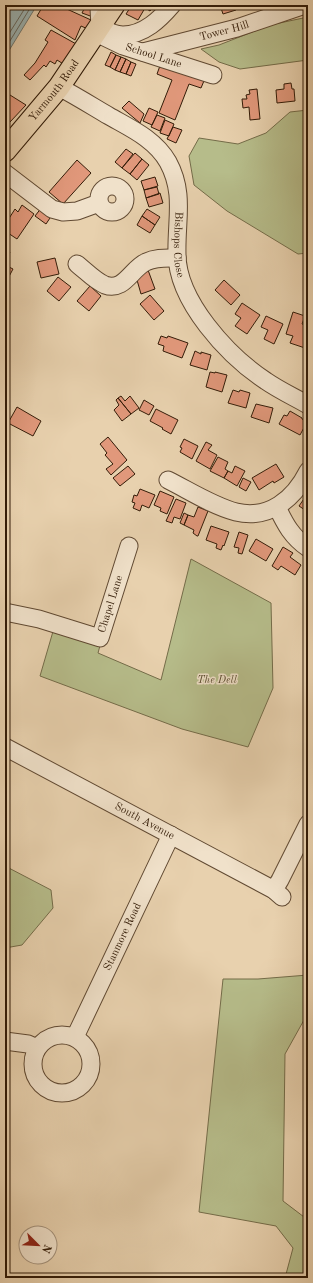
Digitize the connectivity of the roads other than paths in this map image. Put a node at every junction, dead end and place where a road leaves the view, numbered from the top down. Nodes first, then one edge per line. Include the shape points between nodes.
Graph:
1 (101, 5) edge
2 (114, 5) edge
3 (172, 5) edge
4 (305, 5) edge
5 (98, 30) junction
6 (143, 52) junction
7 (213, 75) dead end
8 (48, 94) junction
9 (5, 150) edge
10 (5, 173) edge
11 (99, 203) dead end
12 (177, 258) junction
13 (77, 264) dead end
14 (308, 405) edge
15 (308, 471) edge
16 (168, 480) dead end
17 (277, 507) junction
18 (129, 546) dead end
19 (308, 548) edge
20 (5, 612) edge
21 (5, 747) edge
22 (308, 824) edge
23 (171, 835) junction
24 (75, 1038) junction
25 (5, 1041) edge
26 (37, 1048) junction

1 - 5 street
2 - 5 main road, Yarmouth Road
3 - 5 street via 159,20 134,34 123,35
4 - 6 street, Tower Hill via 236,28
5 - 6 street, School Lane via 122,46
5 - 8 main road, Yarmouth Road
6 - 7 street, School Lane
8 - 9 main road, Yarmouth Road
8 - 12 street, Bishops Close via 142,135 155,145 167,161 177,182
10 - 11 street via 52,209 77,212
12 - 13 street via 155,258 145,262 119,286 105,285
12 - 14 street, Bishops Close via 179,274 191,304 227,348 266,381
15 - 17 street via 291,497
16 - 17 street via 236,512 248,514
17 - 19 street via 298,541
18 - 20 street, Chapel Lane via 100,638 39,619
21 - 23 street, South Avenue
22 - 23 street, South Avenue via 280,880 278,894
23 - 24 street, Stanmore Road
24 - 26 street via 65,1035 54,1036
24 - 26 street via 89,1052 92,1062 90,1074 84,1083 78,1089 67,1093 55,1093 45,1089 37,1081 33,1072
25 - 26 street

